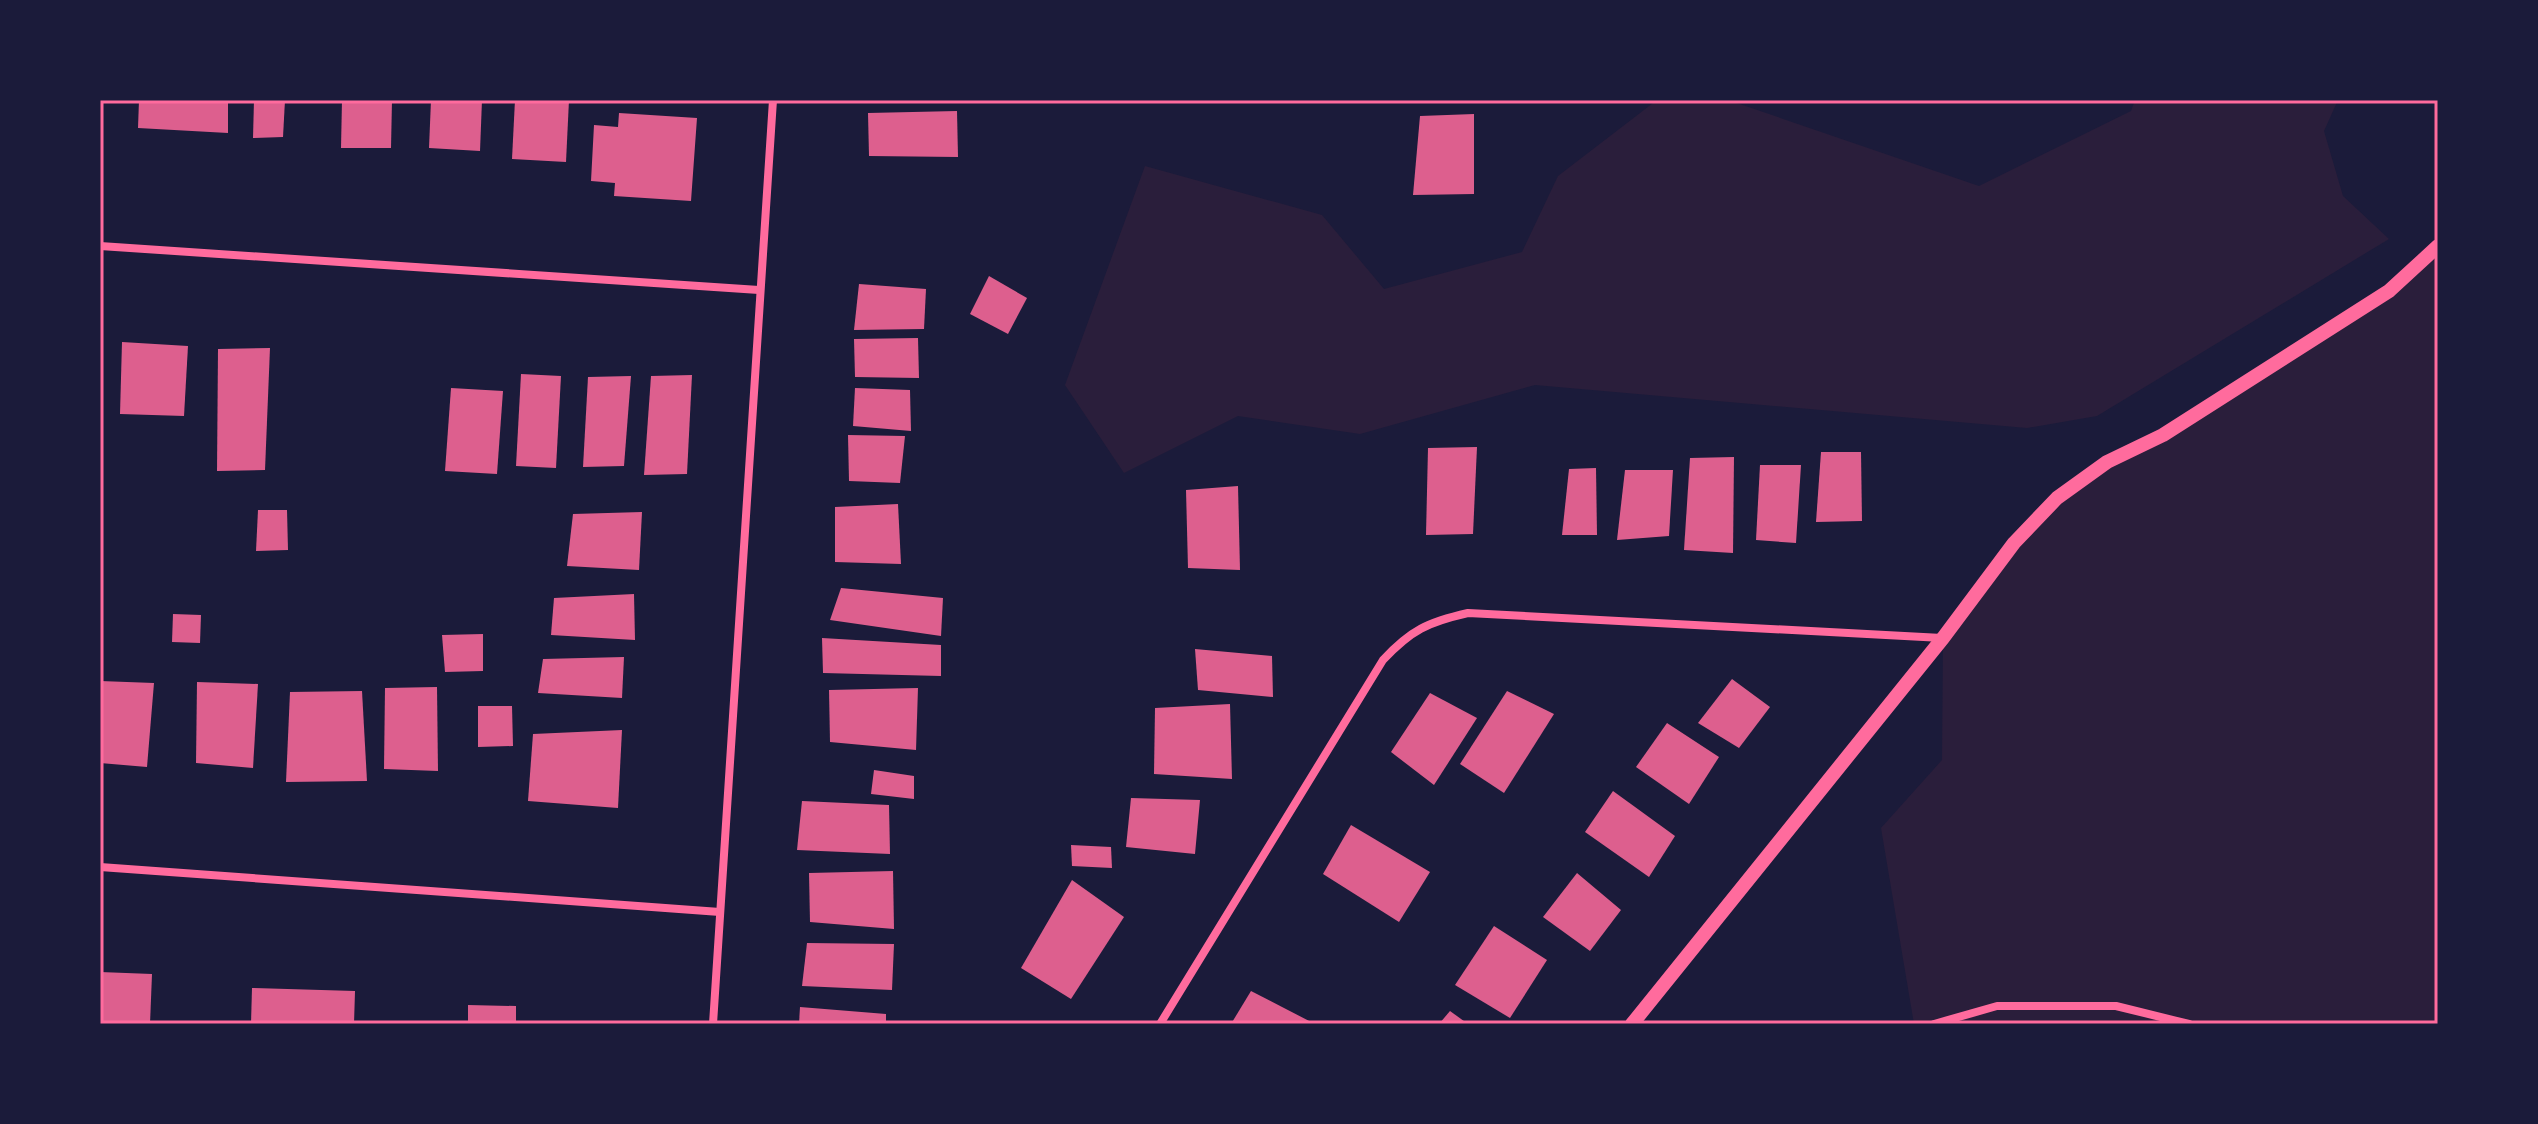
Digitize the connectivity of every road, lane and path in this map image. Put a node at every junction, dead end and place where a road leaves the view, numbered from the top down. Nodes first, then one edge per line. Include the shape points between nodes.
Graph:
1 (773, 100) edge
2 (100, 246) edge
3 (2438, 246) edge
4 (759, 290) junction
5 (1943, 638) junction
6 (100, 867) edge
7 (720, 912) junction
8 (713, 1024) edge
9 (1160, 1024) edge
10 (1632, 1024) edge
11 (1934, 1024) edge
12 (2189, 1024) edge

1 - 4 street
2 - 4 street
3 - 5 street via 2389,291 2163,435 2107,462 2057,498 2014,543
4 - 7 street
5 - 9 street via 1468,613 1431,622 1383,660
5 - 10 street
6 - 7 street
7 - 8 street
11 - 12 street via 1997,1006 2116,1006

